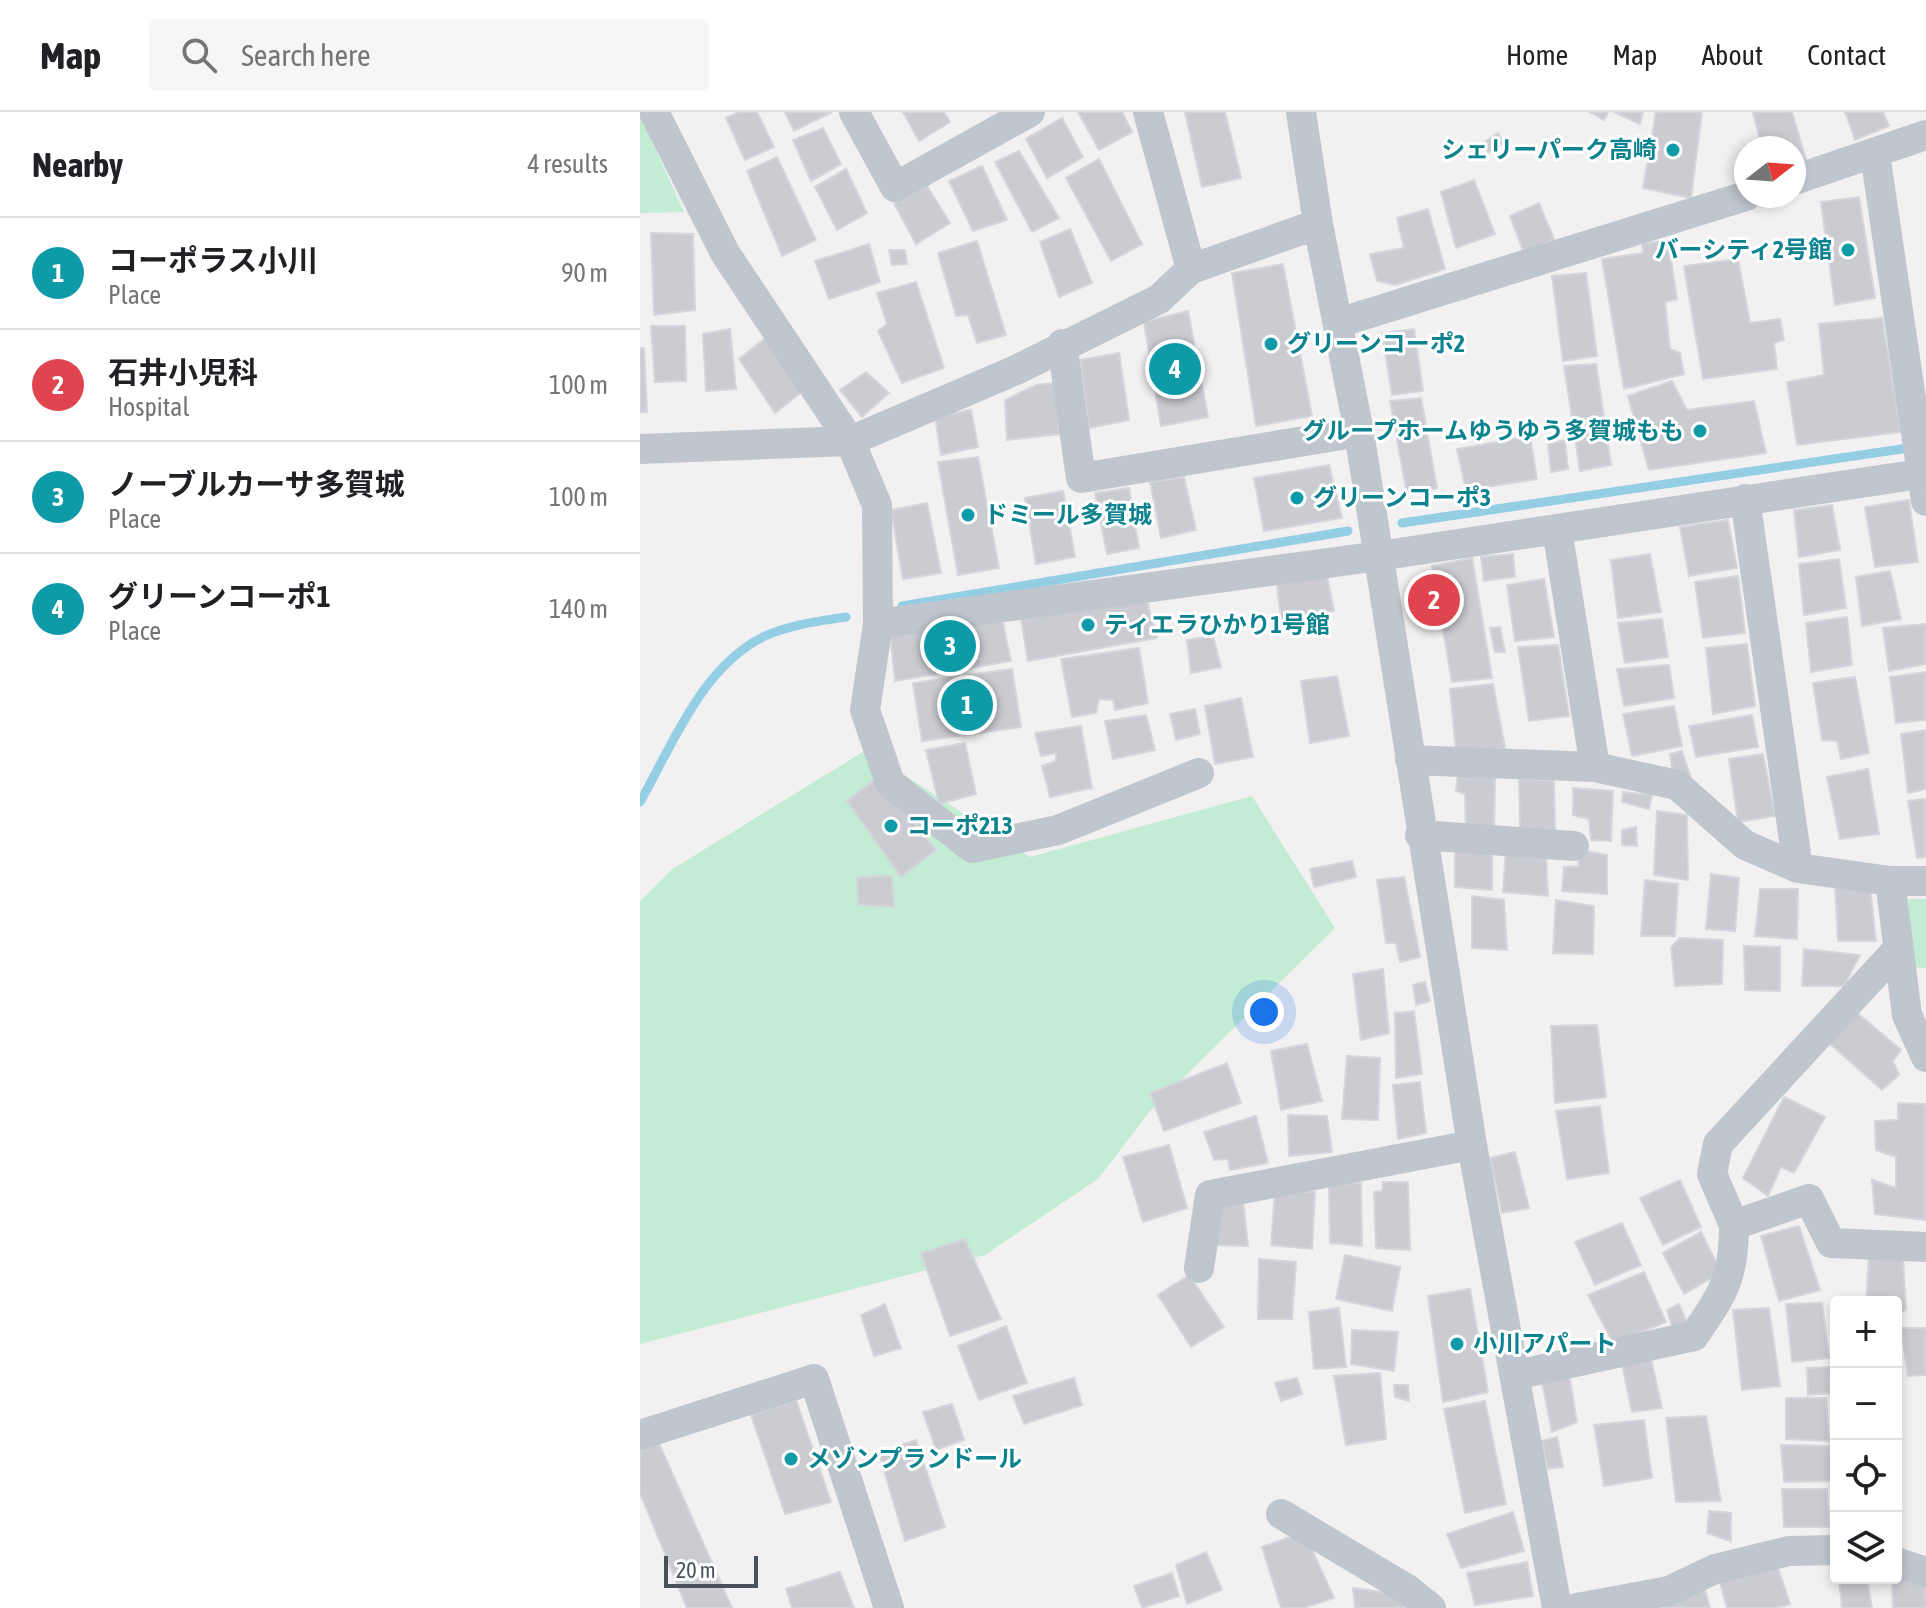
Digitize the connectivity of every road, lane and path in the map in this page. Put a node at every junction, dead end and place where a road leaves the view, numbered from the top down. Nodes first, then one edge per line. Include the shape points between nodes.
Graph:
1 (654, 112) edge
2 (854, 112) edge
3 (1030, 112) edge
4 (1148, 112) edge
5 (1301, 112) edge
6 (1926, 135) edge
7 (1875, 154) junction
8 (1806, 176) edge
9 (1734, 200) edge
10 (1318, 224) junction
11 (1191, 269) junction
12 (1338, 323) junction
13 (1062, 344) junction
14 (1359, 432) junction
15 (850, 441) junction
16 (640, 449) edge
17 (1922, 469) edge
18 (1745, 499) junction
19 (1557, 529) junction
20 (1379, 556) junction
21 (878, 624) junction
22 (1410, 760) junction
23 (1595, 767) junction
24 (1199, 773) dead end
25 (1420, 835) junction
26 (1574, 846) dead end
27 (1798, 868) junction
28 (1890, 881) junction
29 (1926, 881) edge
30 (1897, 950) junction
31 (1926, 1057) edge
32 (1472, 1145) junction
33 (1734, 1225) junction
34 (1926, 1247) edge
35 (1199, 1268) dead end
36 (1516, 1375) junction
37 (640, 1435) edge
38 (1281, 1514) dead end
39 (1830, 1550) edge
40 (1902, 1564) edge
41 (1926, 1572) edge
42 (889, 1608) edge
43 (1431, 1608) edge
44 (1557, 1608) edge
45 (1577, 1608) edge

1 - 15 street via 725,253
2 - 3 street via 895,187
4 - 11 street
5 - 10 street
6 - 7 street
7 - 8 street
7 - 17 street
9 - 12 street
10 - 11 street
10 - 12 street
11 - 13 street via 1159,299
12 - 14 street
13 - 14 street via 1081,478
13 - 15 street via 1016,370
14 - 20 street
15 - 16 street
15 - 21 street via 877,505
17 - 18 street
18 - 19 street
18 - 27 street
19 - 20 street
19 - 23 street
20 - 21 street
20 - 22 street
21 - 24 street via 865,710 890,783 972,848 1058,830
22 - 23 street
22 - 25 street
23 - 27 street via 1677,785 1745,845
25 - 26 street
25 - 32 street
27 - 28 street
28 - 29 street
28 - 30 street
30 - 31 street via 1907,1015
30 - 33 street via 1718,1144 1712,1174
32 - 35 street via 1210,1195
32 - 36 street
33 - 34 street via 1809,1199 1831,1243
33 - 36 street via 1727,1286 1694,1336
36 - 44 street
37 - 42 street via 814,1379
38 - 43 street
39 - 45 street via 1789,1551 1715,1569 1669,1591
40 - 41 street

